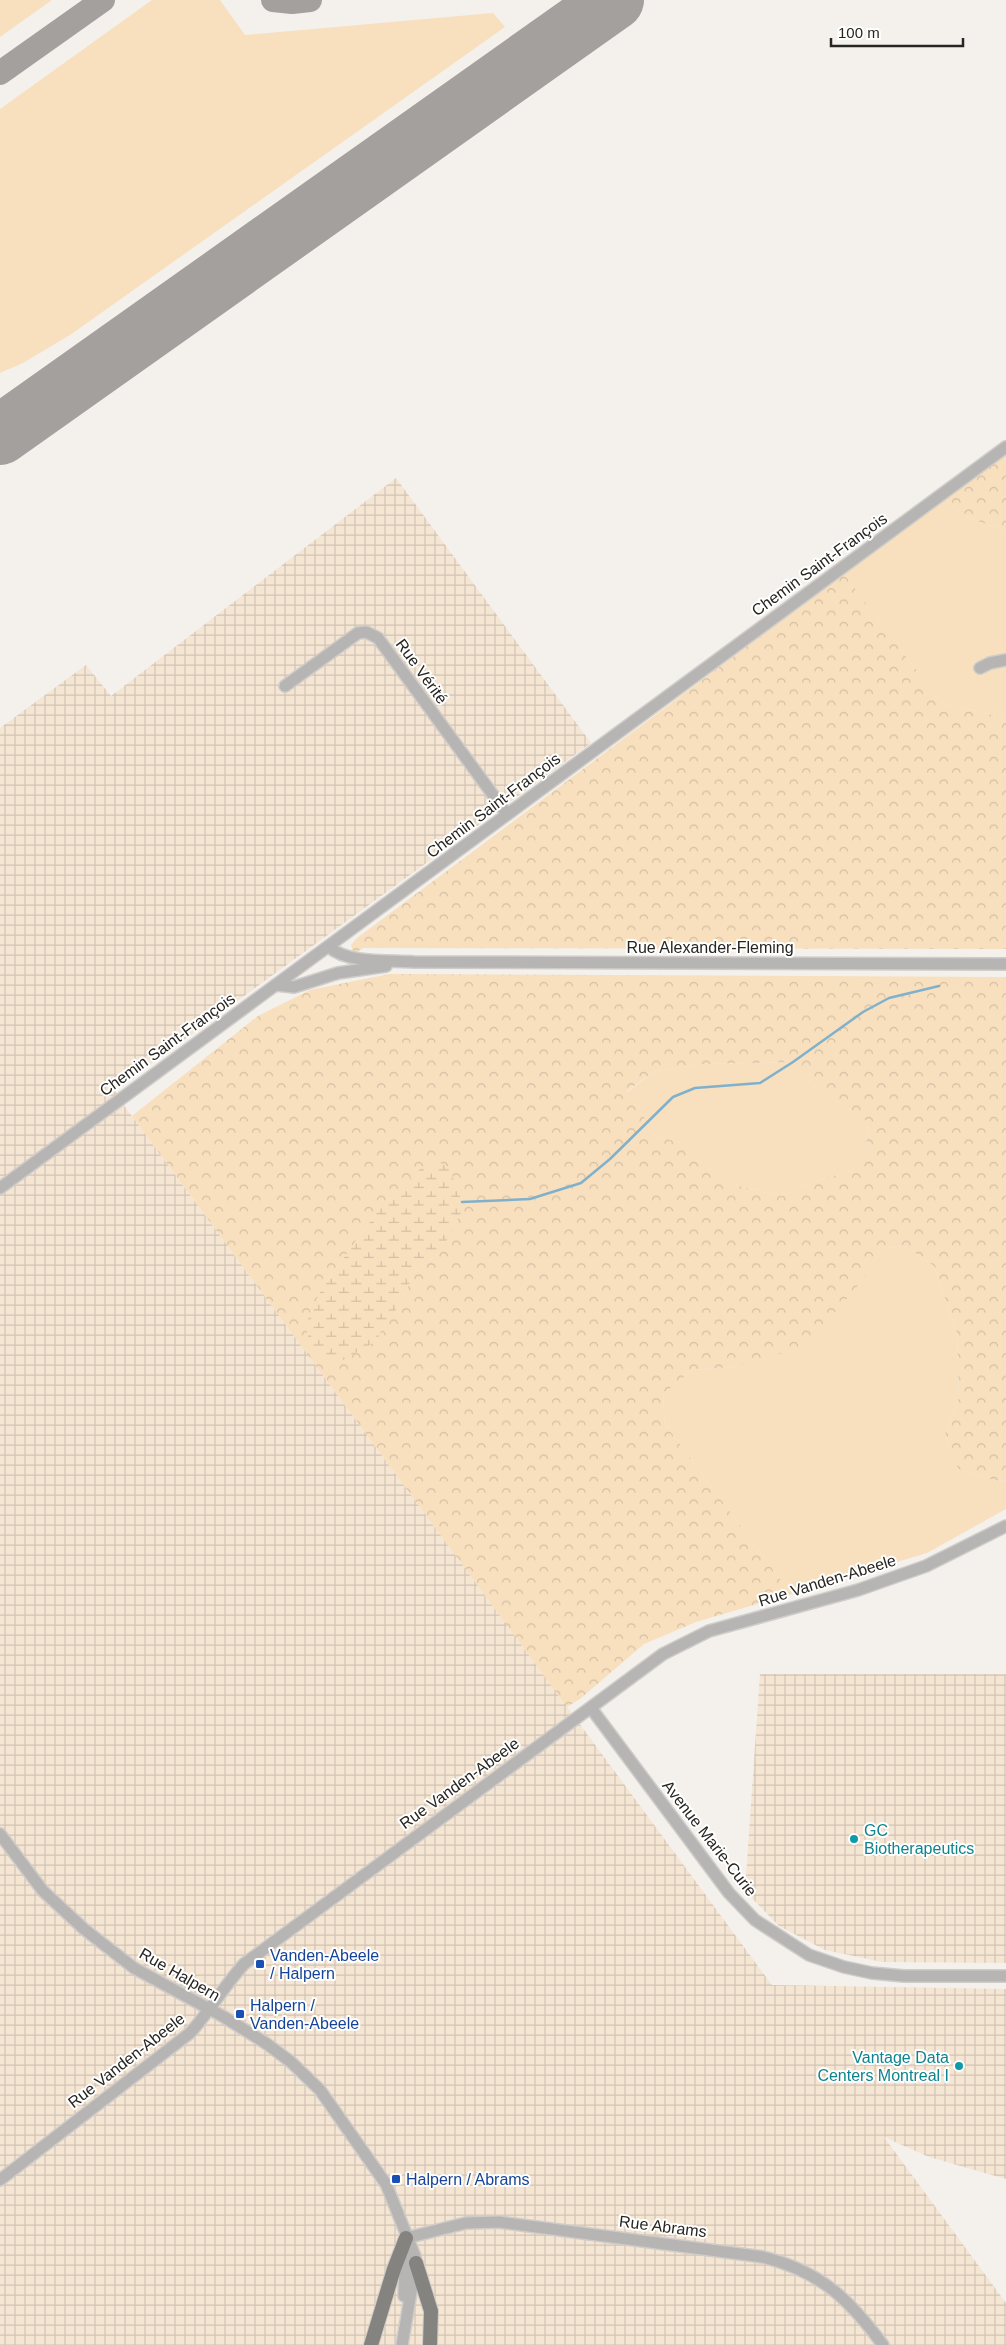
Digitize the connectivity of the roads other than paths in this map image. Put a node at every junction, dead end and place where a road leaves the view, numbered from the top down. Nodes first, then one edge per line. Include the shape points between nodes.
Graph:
1 (1006, 447) edge
2 (1006, 660) edge
3 (980, 668) dead end
4 (284, 686) dead end
5 (507, 814) junction
6 (329, 947) junction
7 (414, 962) junction
8 (1006, 964) edge
9 (276, 986) junction
10 (0, 1188) edge
11 (1006, 1526) edge
12 (591, 1708) junction
13 (0, 1834) edge
14 (1006, 1976) edge
15 (210, 2010) junction
16 (0, 2180) edge
17 (406, 2238) junction
18 (416, 2263) junction
19 (371, 2345) edge
20 (401, 2345) edge
21 (430, 2345) edge
22 (883, 2345) edge

1 - 5 street, Chemin Saint-François
2 - 3 street
4 - 5 street, Rue Vérité via 358,632 373,634
5 - 6 street, Chemin Saint-François
6 - 7 street, Rue Alexander-Fleming via 351,958
6 - 9 street, Chemin Saint-François
7 - 8 street, Rue Alexander-Fleming
7 - 9 street, Rue Alexander-Fleming via 338,973 294,987
9 - 10 street, Chemin Saint-François
11 - 12 street, Rue Vanden-Abeele via 926,1566 858,1590 692,1638 663,1654
12 - 14 street, Avenue Marie-Curie via 729,1893 755,1920 809,1954 844,1967 904,1976
12 - 15 street, Rue Vanden-Abeele via 244,1964
13 - 15 street, Rue Halpern via 43,1891 84,1929 134,1968
15 - 16 street, Rue Vanden-Abeele via 190,2033
15 - 17 street, Rue Halpern via 267,2044 320,2090 386,2184
17 - 18 street, Rue Halpern
17 - 19 main road
17 - 20 street, Rue Halpern
17 - 22 street, Rue Abrams via 469,2223 499,2222 763,2257 805,2270 838,2292 855,2308
18 - 20 street, Rue Halpern
18 - 21 main road via 431,2311

